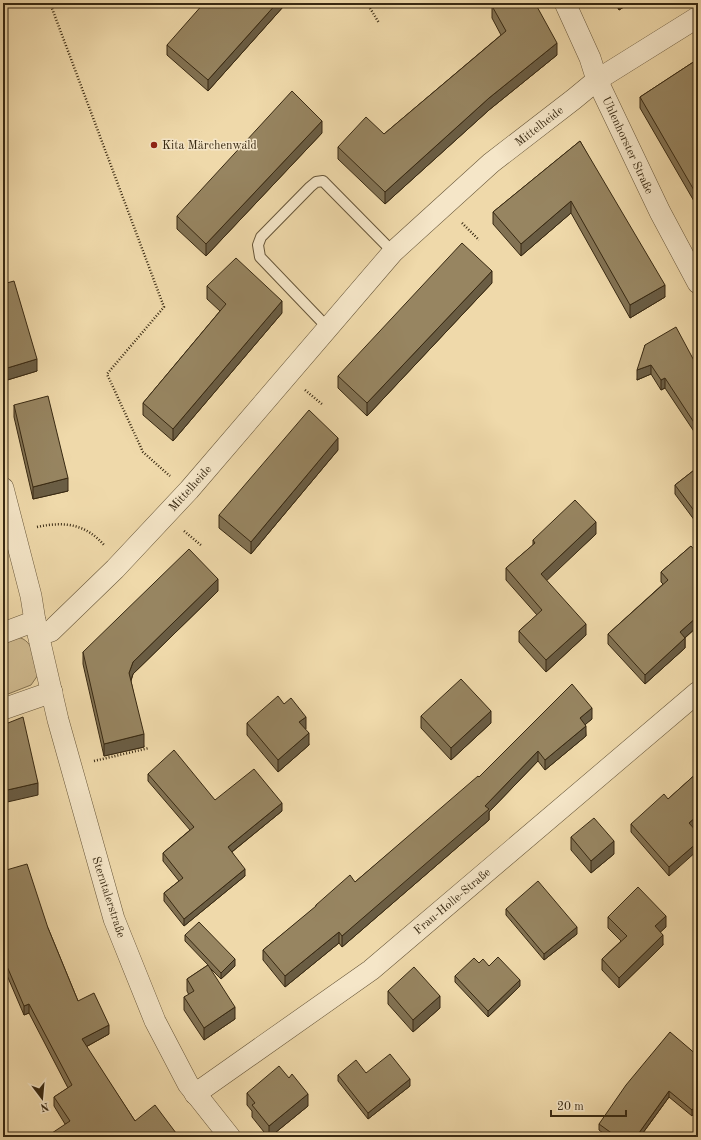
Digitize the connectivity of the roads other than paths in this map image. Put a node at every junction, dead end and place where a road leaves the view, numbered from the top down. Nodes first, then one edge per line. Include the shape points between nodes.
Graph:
1 (565, 3) edge
2 (698, 17) edge
3 (598, 80) junction
4 (393, 252) junction
5 (698, 283) edge
6 (327, 327) junction
7 (3, 488) edge
8 (37, 628) junction
9 (3, 633) edge
10 (52, 692) junction
11 (698, 692) edge
12 (3, 709) edge
13 (196, 1094) junction
14 (230, 1137) edge

1 - 3 street, Uhlenhorster Straße
2 - 3 street, Mittelheide
3 - 4 street, Mittelheide via 491,163
3 - 5 street, Uhlenhorster Straße via 660,212
4 - 6 street, Mittelheide
4 - 6 lane via 323,181 316,182 310,187 261,237 258,245 260,257
6 - 8 street, Mittelheide via 189,490 125,558 51,631
7 - 8 street, Sterntalerstraße
8 - 9 street, Mittelheide
8 - 10 street, Sterntalerstraße
10 - 12 street
10 - 13 street, Sterntalerstraße via 114,919 155,1021
11 - 13 street, Frau-Holle-Straße via 371,970
13 - 14 street, Sterntalerstraße

